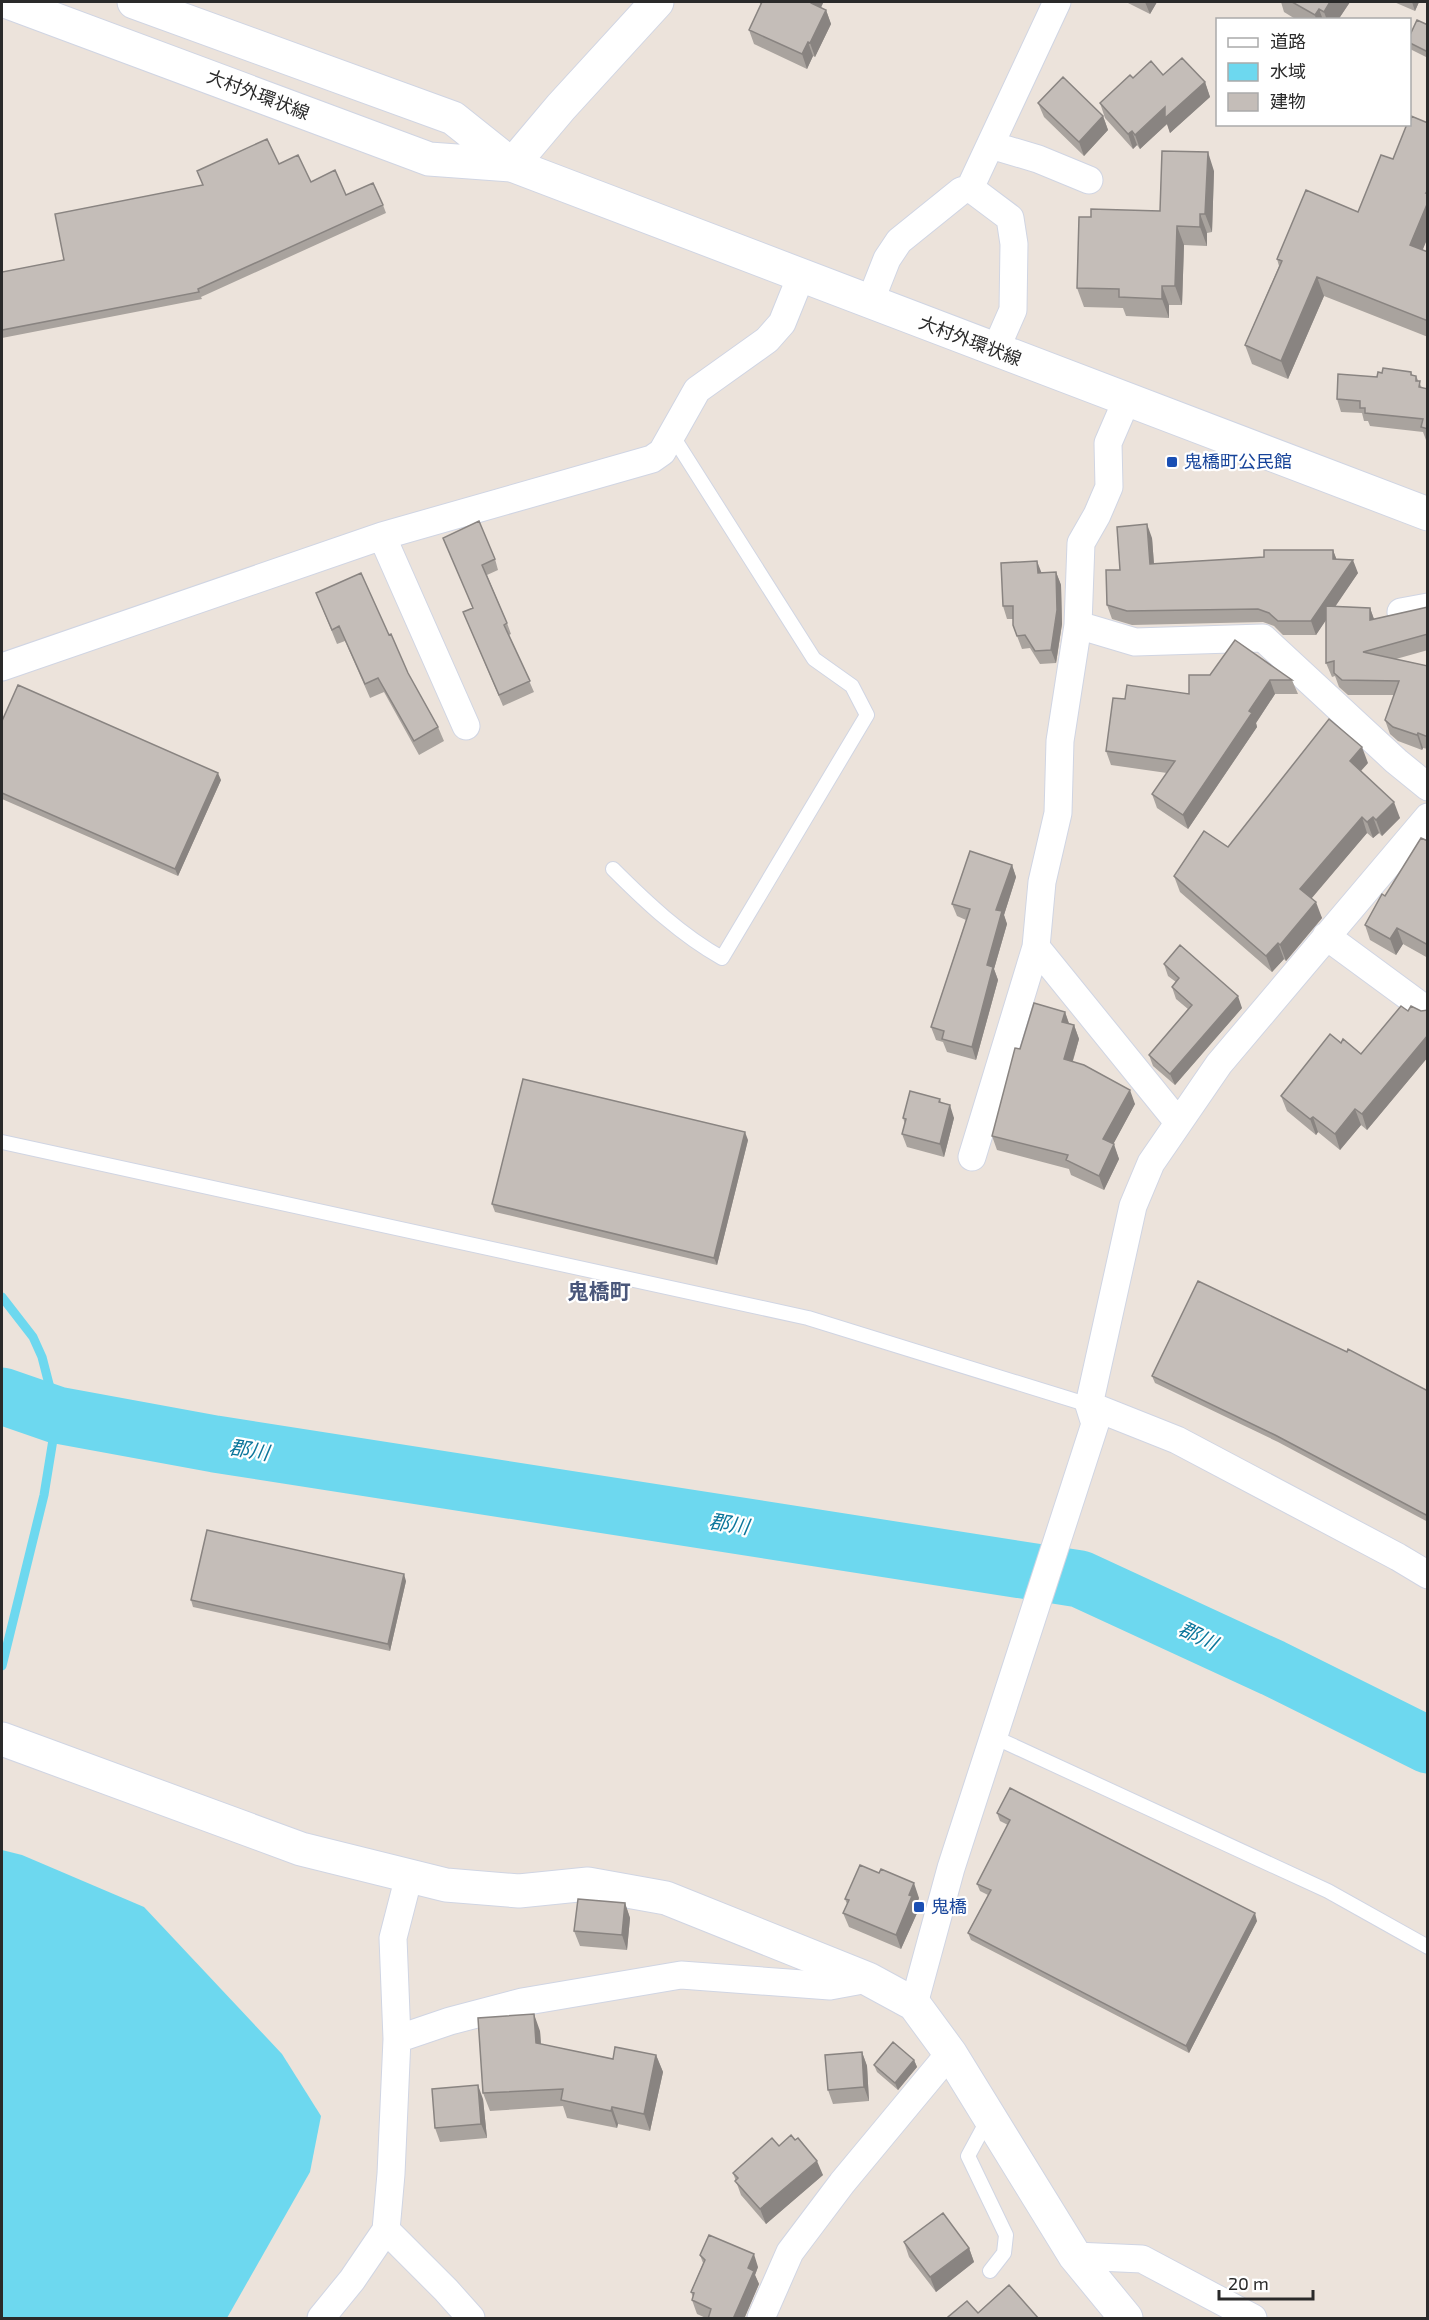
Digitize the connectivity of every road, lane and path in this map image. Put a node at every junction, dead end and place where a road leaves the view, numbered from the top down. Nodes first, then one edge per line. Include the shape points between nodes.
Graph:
1 (8, 2) edge
2 (134, 2) edge
3 (657, 2) edge
4 (1057, 2) edge
5 (991, 145) junction
6 (512, 165) junction
7 (1089, 180) dead end
8 (970, 188) junction
9 (801, 276) junction
10 (870, 302) junction
11 (995, 351) junction
12 (1127, 399) junction
13 (672, 435) junction
14 (1428, 514) edge
15 (382, 536) junction
16 (1428, 607) edge
17 (1401, 612) edge
18 (1078, 625) junction
19 (2, 667) edge
20 (466, 726) dead end
21 (1428, 787) edge
22 (1428, 817) edge
23 (613, 869) dead end
24 (1326, 936) junction
25 (1036, 947) junction
26 (1428, 1011) edge
27 (1178, 1122) junction
28 (2, 1142) edge
29 (972, 1156) dead end
30 (1092, 1415) junction
31 (1428, 1575) edge
32 (997, 1729) junction
33 (2, 1739) edge
34 (408, 1876) junction
35 (1428, 1947) edge
36 (868, 1978) junction
37 (914, 2004) junction
38 (397, 2039) junction
39 (950, 2053) junction
40 (989, 2117) junction
41 (386, 2230) junction
42 (1075, 2256) junction
43 (990, 2271) dead end
44 (321, 2319) edge
45 (471, 2319) edge
46 (761, 2319) edge
47 (1126, 2319) edge
48 (1253, 2319) edge

1 - 6 main road, 大村外環状線 via 429,159
2 - 6 main road, 大村外環状線 via 453,118
3 - 6 main road
4 - 5 street
5 - 7 street
5 - 8 street
6 - 9 main road, 大村外環状線
8 - 10 street via 960,191 899,241 887,259
8 - 11 street via 1010,218 1014,244 1013,310
9 - 10 main road, 大村外環状線
9 - 13 street via 782,323 767,340 697,390
10 - 11 main road, 大村外環状線
11 - 12 main road, 大村外環状線
12 - 14 main road, 大村外環状線
12 - 18 street via 1108,443 1109,487 1081,543
13 - 15 street via 662,452 652,459
13 - 23 lane via 814,659 852,686 867,715 722,958 649,905
15 - 19 street
15 - 20 street
16 - 17 street
18 - 21 street via 1135,642 1263,638
18 - 25 street via 1060,741 1058,813 1042,882
22 - 24 street
24 - 26 street
24 - 27 street via 1219,1064
25 - 27 street
25 - 29 street
27 - 30 street via 1151,1163 1133,1206
28 - 30 lane via 808,1318
30 - 31 street via 1177,1440
30 - 32 street
32 - 35 lane via 1328,1891
32 - 37 street via 951,1868
33 - 34 main road via 301,1849
34 - 36 main road via 446,1885 519,1891 588,1884 666,1898
34 - 38 street via 393,1938
36 - 37 main road
36 - 38 street via 830,1986 681,1975 522,2002
37 - 39 main road
38 - 41 street
39 - 40 main road
39 - 46 street via 790,2252
40 - 42 main road
40 - 43 lane via 968,2156 1006,2235 1004,2253
41 - 44 street
41 - 45 street
42 - 47 main road
42 - 48 street via 1142,2259

